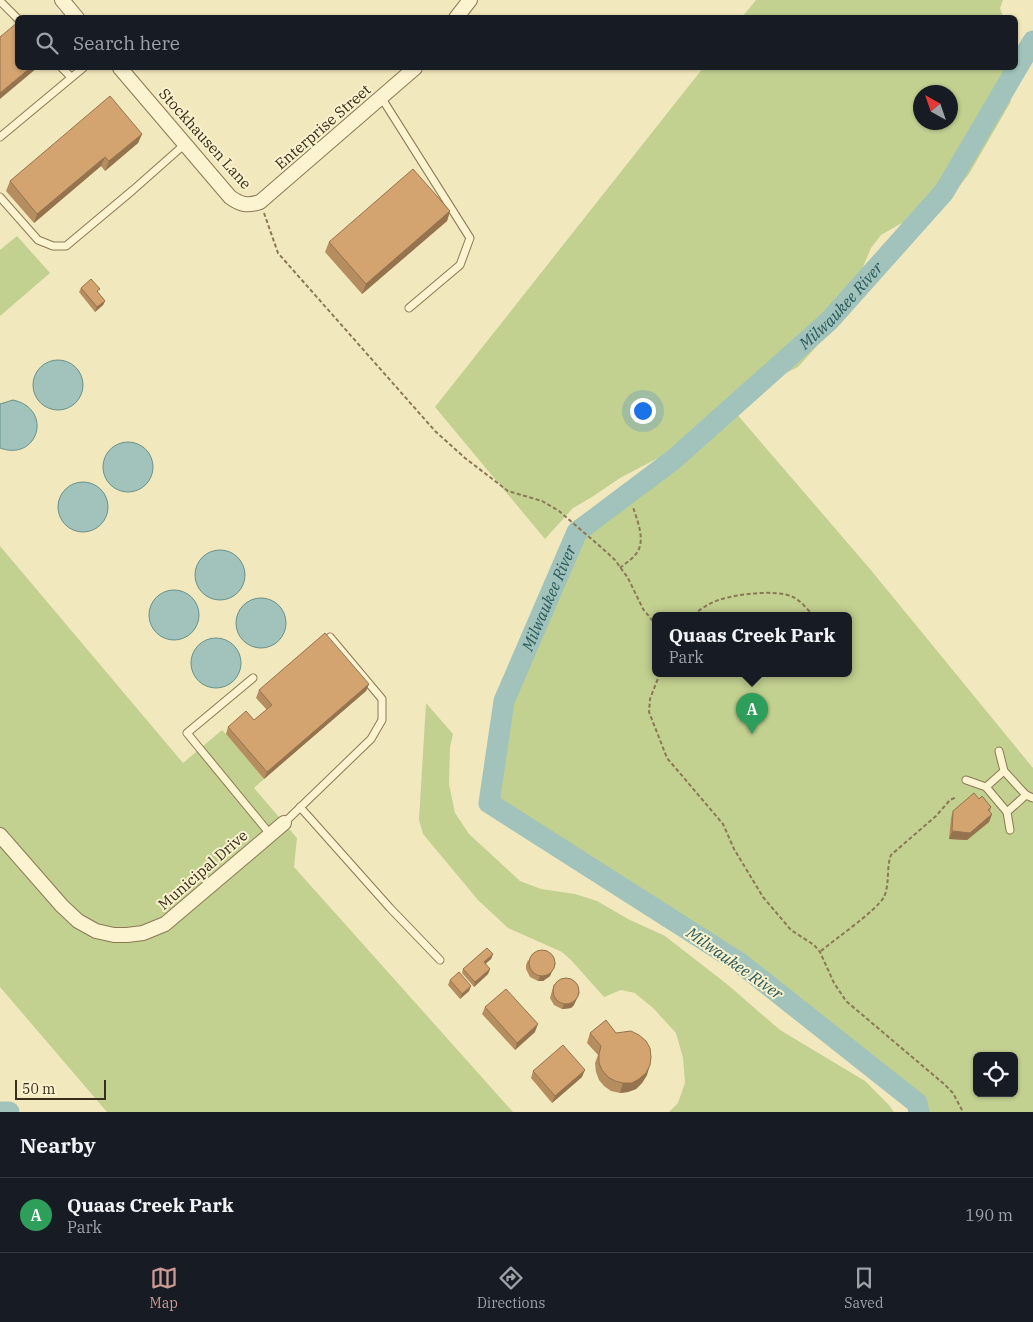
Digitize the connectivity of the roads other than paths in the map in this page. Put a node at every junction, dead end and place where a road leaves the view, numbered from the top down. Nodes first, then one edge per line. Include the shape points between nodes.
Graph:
1 (0, 0) edge
2 (62, 0) edge
3 (470, 0) edge
4 (74, 15) edge
5 (458, 15) edge
6 (15, 16) edge
7 (64, 70) edge
8 (80, 70) edge
9 (122, 70) edge
10 (414, 70) edge
11 (71, 77) junction
12 (381, 98) junction
13 (0, 137) edge
14 (185, 144) junction
15 (0, 197) edge
16 (255, 204) joint
17 (409, 308) dead end
18 (330, 638) edge
19 (253, 678) dead end
20 (999, 751) dead end
21 (1004, 771) junction
22 (966, 780) dead end
23 (986, 787) junction
24 (1030, 797) edge
25 (300, 807) junction
26 (1007, 812) junction
27 (284, 823) joint
28 (1010, 830) dead end
29 (270, 834) junction
30 (0, 835) edge
31 (440, 960) dead end

1 - 6 lane
2 - 4 street
3 - 5 street
7 - 11 lane
8 - 11 lane
9 - 14 street, Stockhausen Lane
10 - 12 street, Enterprise Street
11 - 13 lane
12 - 16 street, Enterprise Street
12 - 17 lane via 470,238 460,265
14 - 15 lane via 66,246 53,246 38,240
14 - 16 street, Stockhausen Lane via 230,196 239,203
18 - 25 lane via 382,700 382,720 371,739
19 - 29 lane via 187,733
20 - 21 lane
21 - 23 lane
21 - 24 lane
22 - 23 lane
23 - 26 lane
24 - 26 lane
25 - 27 lane
25 - 31 lane
26 - 28 lane
27 - 29 street, Municipal Drive
29 - 30 street, Municipal Drive via 165,924 143,933 127,935 96,931 78,921

